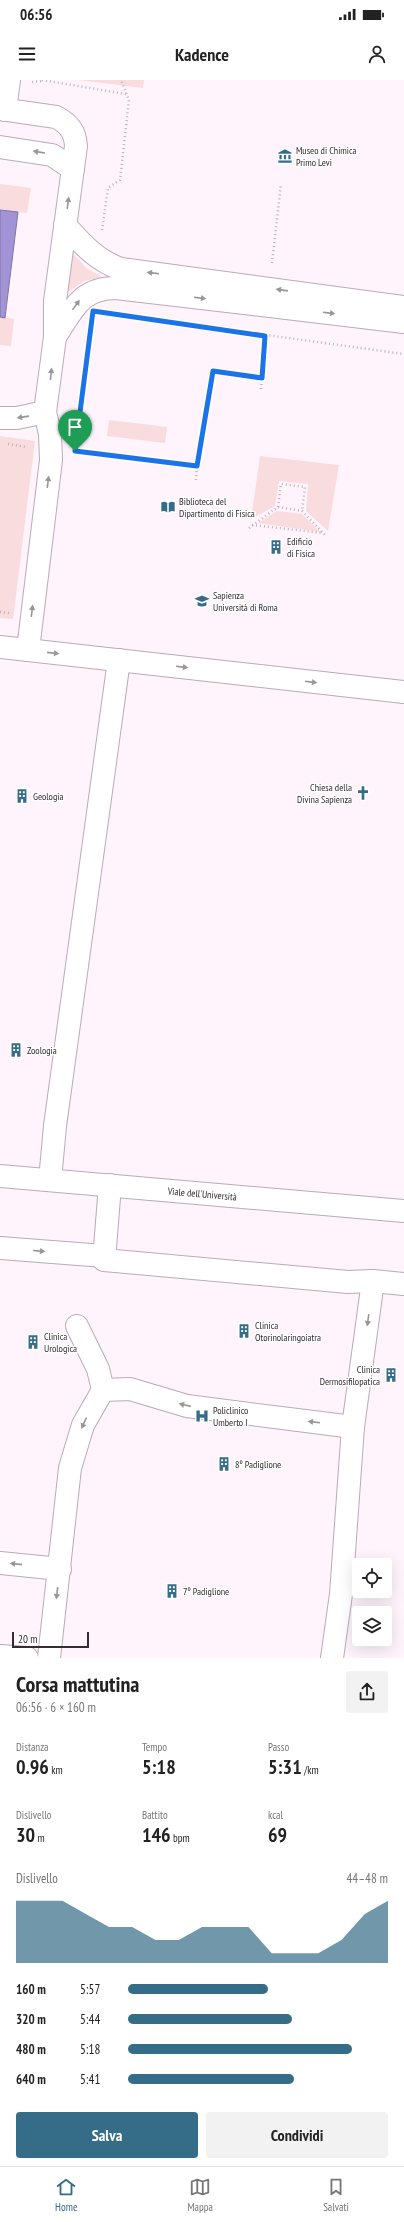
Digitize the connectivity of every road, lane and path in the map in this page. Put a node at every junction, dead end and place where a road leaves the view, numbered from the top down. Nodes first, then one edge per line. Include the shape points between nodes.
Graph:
1 (9, 80) edge
2 (42, 80) edge
3 (121, 80) edge
4 (31, 82) dead end
5 (126, 94) junction
6 (2, 109) edge
7 (0, 147) edge
8 (73, 169) junction
9 (281, 184) dead end
10 (65, 225) junction
11 (98, 258) junction
12 (272, 263) dead end
13 (404, 307) edge
14 (109, 313) dead end
15 (404, 322) edge
16 (91, 325) dead end
17 (265, 336) junction
18 (55, 337) junction
19 (404, 354) edge
20 (262, 378) junction
21 (261, 389) dead end
22 (45, 412) junction
23 (0, 418) edge
24 (0, 443) edge
25 (75, 451) junction
26 (51, 460) junction
27 (197, 466) junction
28 (196, 480) dead end
29 (278, 507) junction
30 (302, 511) junction
31 (252, 525) junction
32 (249, 528) dead end
33 (323, 533) junction
34 (326, 536) dead end
35 (0, 647) edge
36 (28, 650) junction
37 (119, 660) junction
38 (404, 692) edge
39 (0, 1176) edge
40 (50, 1180) junction
41 (110, 1186) junction
42 (404, 1211) edge
43 (0, 1248) edge
44 (104, 1256) junction
45 (373, 1281) junction
46 (404, 1284) edge
47 (77, 1326) dead end
48 (103, 1390) junction
49 (353, 1427) junction
50 (0, 1563) edge
51 (60, 1569) junction
52 (0, 1656) edge
53 (27, 1658) edge
54 (49, 1658) edge
55 (332, 1658) edge

1 - 6 street
2 - 4 path
2 - 5 path
3 - 5 path
5 - 11 path via 129,100 120,180 108,188
6 - 8 street via 56,117 64,121 71,128 75,138
8 -> 7 street via 52,155
10 -> 8 street
9 - 12 path
10 - 11 street
10 - 18 street via 55,301
13 -> 11 street via 121,269
14 - 17 path
18 -> 15 street via 83,296 102,288
16 - 25 path
17 - 19 path
17 - 20 path
22 -> 18 street
20 - 21 path
20 - 27 path via 213,371
22 -> 23 street via 17,418
22 - 26 street via 50,434
24 - 26 path via 30,447 29,455
25 - 26 path via 73,462
25 - 27 path
36 -> 26 street
27 - 28 path
29 - 30 path
29 - 30 path via 281,484 305,487
29 - 31 path
30 - 33 path
31 - 32 path
31 - 33 path
33 - 34 path
35 - 36 street
36 -> 37 street
37 -> 38 street
37 - 40 street via 55,1126
39 - 40 street, Viale dell'Università
40 - 41 street, Viale dell'Università
41 - 42 street, Viale dell'Università
41 - 44 street
43 -> 44 street
44 - 45 street via 104,1260 348,1282
45 - 46 street
45 -> 49 street
47 - 48 street via 98,1369
49 -> 48 street via 187,1406 130,1389
48 -> 51 street via 83,1425 70,1468
49 - 55 street via 340,1594
51 -> 50 street
51 -> 54 street
52 - 53 street

